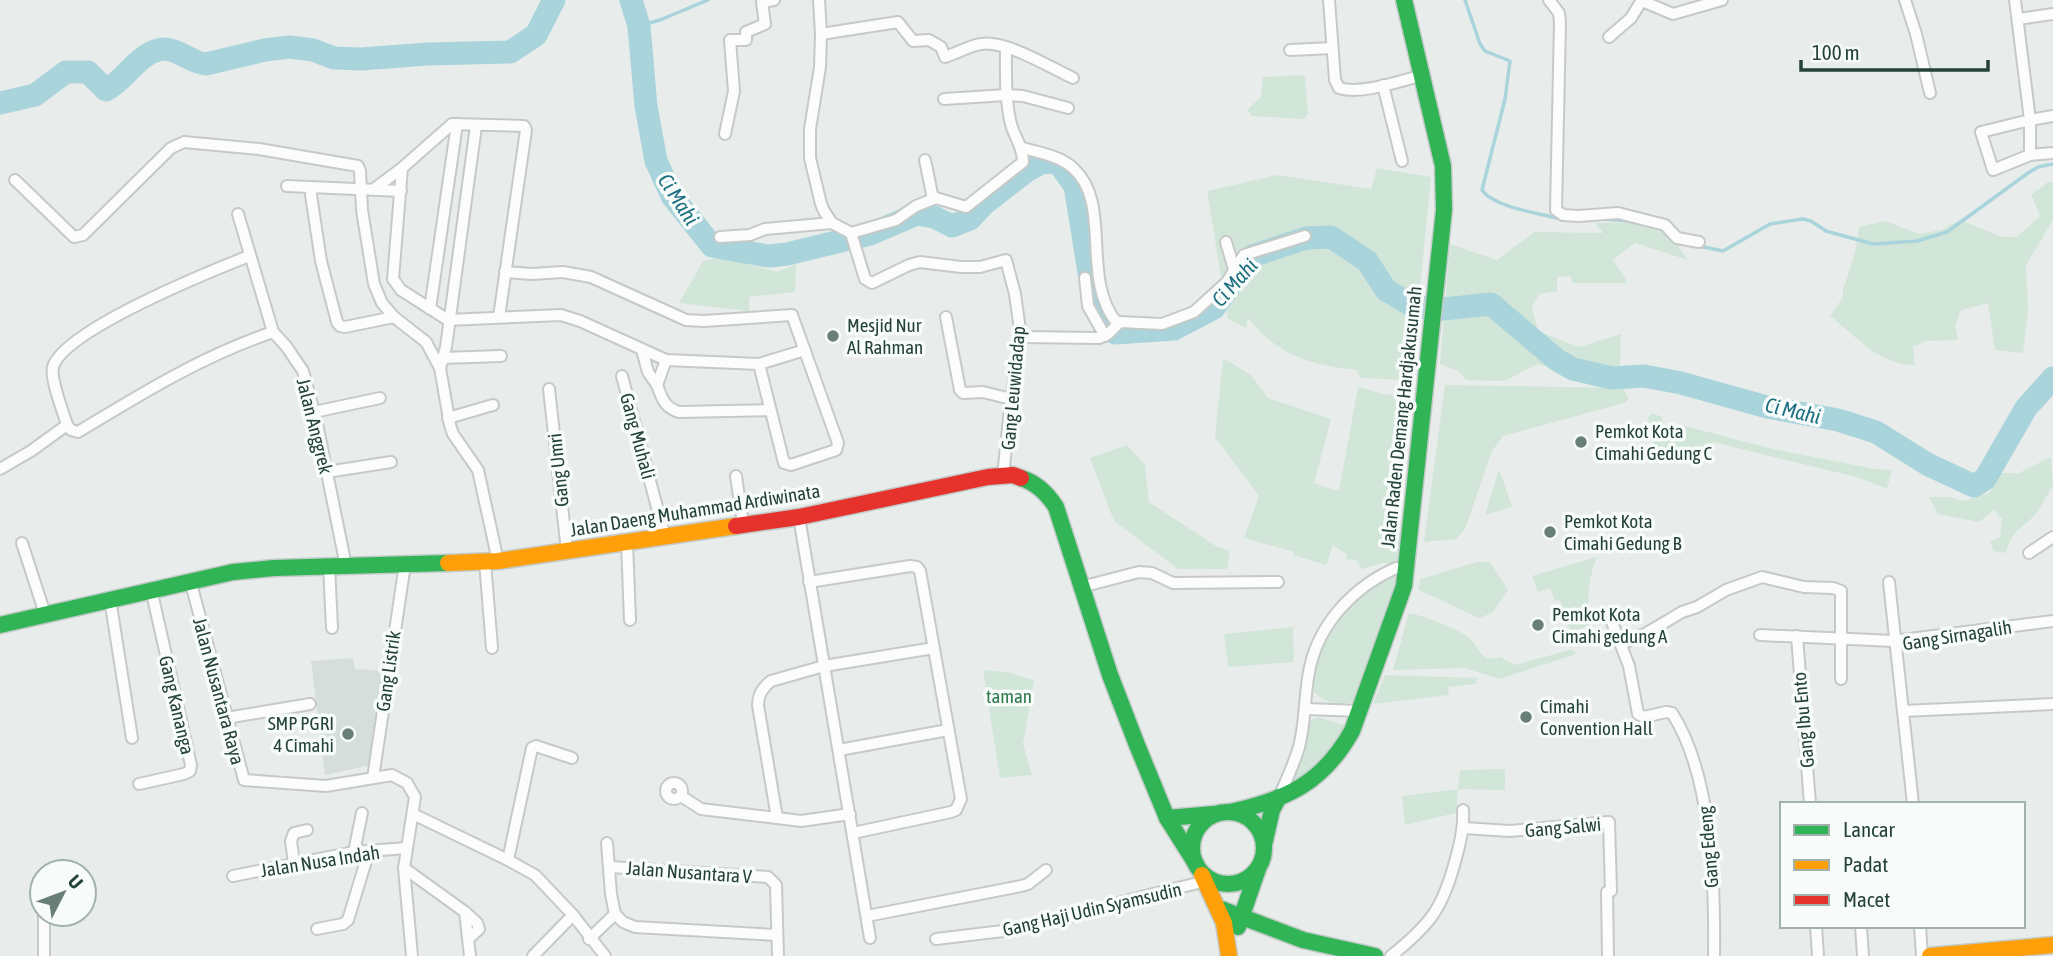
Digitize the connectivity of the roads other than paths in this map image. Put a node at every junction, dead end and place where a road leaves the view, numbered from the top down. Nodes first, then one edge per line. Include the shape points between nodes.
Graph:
1 (774, 0) edge
2 (819, 0) edge
3 (1329, 0) edge
4 (1404, 0) edge
5 (1549, 0) edge
6 (1722, 0) edge
7 (1905, 0) edge
8 (2015, 0) edge
9 (1642, 1) edge
10 (2053, 14) edge
11 (2018, 19) junction
12 (821, 34) junction
13 (1609, 37) dead end
14 (1006, 47) junction
15 (1332, 48) junction
16 (1290, 50) dead end
17 (1423, 75) junction
18 (1073, 78) dead end
19 (1383, 85) junction
20 (1930, 93) dead end
21 (1006, 95) junction
22 (944, 99) dead end
23 (1068, 108) dead end
24 (2053, 116) edge
25 (2030, 120) junction
26 (457, 124) junction
27 (476, 127) junction
28 (725, 134) dead end
29 (1023, 148) junction
30 (2053, 153) edge
31 (2030, 155) junction
32 (925, 160) dead end
33 (1402, 161) dead end
34 (402, 168) junction
35 (15, 180) dead end
36 (288, 186) dead end
37 (312, 188) junction
38 (374, 188) junction
39 (361, 189) junction
40 (401, 191) junction
41 (933, 199) junction
42 (238, 214) dead end
43 (832, 223) junction
44 (852, 233) junction
45 (1305, 236) dead end
46 (720, 237) dead end
47 (1226, 242) dead end
48 (1699, 242) dead end
49 (249, 256) junction
50 (1234, 268) junction
51 (505, 272) junction
52 (1085, 278) dead end
53 (430, 309) junction
54 (394, 317) junction
55 (499, 317) junction
56 (946, 317) dead end
57 (448, 320) junction
58 (1117, 324) junction
59 (273, 332) junction
60 (1106, 335) junction
61 (1021, 337) junction
62 (805, 350) junction
63 (642, 351) junction
64 (501, 356) dead end
65 (666, 360) junction
66 (441, 363) junction
67 (760, 364) junction
68 (622, 376) dead end
69 (657, 385) junction
70 (548, 388) dead end
71 (380, 398) dead end
72 (1011, 399) junction
73 (493, 405) dead end
74 (770, 410) junction
75 (314, 412) junction
76 (448, 418) junction
77 (67, 425) junction
78 (391, 462) dead end
79 (0, 469) edge
80 (327, 472) junction
81 (736, 476) dead end
82 (1003, 476) junction
83 (799, 517) junction
84 (743, 524) junction
85 (665, 537) junction
86 (2053, 537) edge
87 (627, 542) junction
88 (22, 543) dead end
89 (567, 551) junction
90 (2029, 553) dead end
91 (491, 562) junction
92 (405, 565) junction
93 (329, 566) junction
94 (346, 566) junction
95 (1395, 568) dead end
96 (190, 580) junction
97 (809, 582) junction
98 (1278, 582) dead end
99 (1889, 582) dead end
100 (1081, 587) junction
101 (151, 589) junction
102 (110, 598) junction
103 (45, 614) junction
104 (1610, 617) dead end
105 (630, 620) dead end
106 (2053, 621) edge
107 (0, 625) edge
108 (332, 628) dead end
109 (1760, 635) dead end
110 (1797, 636) junction
111 (1842, 639) junction
112 (1894, 641) junction
113 (1621, 644) junction
114 (492, 648) dead end
115 (934, 648) junction
116 (824, 666) junction
117 (1841, 679) dead end
118 (310, 704) dead end
119 (2053, 704) edge
120 (1306, 709) junction
121 (1360, 711) junction
122 (1903, 711) junction
123 (226, 718) junction
124 (948, 730) junction
125 (132, 738) dead end
126 (839, 750) junction
127 (572, 758) dead end
128 (373, 778) junction
129 (139, 783) dead end
130 (681, 796) dead end
131 (1279, 797) junction
132 (1810, 802) edge
133 (1913, 802) edge
134 (1463, 810) dead end
135 (362, 813) dead end
136 (1225, 813) junction
137 (413, 814) junction
138 (850, 814) junction
139 (777, 818) junction
140 (1167, 818) junction
141 (1464, 828) junction
142 (307, 830) dead end
143 (853, 833) junction
144 (607, 843) dead end
145 (1264, 846) junction
146 (407, 848) junction
147 (369, 851) junction
148 (354, 852) junction
149 (508, 860) junction
150 (294, 863) junction
151 (610, 867) junction
152 (1259, 867) junction
153 (404, 868) junction
154 (1046, 870) dead end
155 (1200, 872) junction
156 (233, 876) dead end
157 (1221, 909) junction
158 (615, 914) junction
159 (573, 915) junction
160 (867, 916) junction
161 (1241, 918) junction
162 (44, 928) edge
163 (1816, 928) edge
164 (1861, 928) edge
165 (1920, 928) edge
166 (317, 929) dead end
167 (777, 935) junction
168 (870, 938) dead end
169 (589, 939) junction
170 (936, 939) dead end
171 (2053, 945) edge
172 (1229, 948) edge
173 (44, 956) edge
174 (412, 956) edge
175 (470, 956) edge
176 (533, 956) edge
177 (605, 956) edge
178 (778, 956) edge
179 (1375, 956) edge
180 (1391, 956) edge
181 (1608, 956) edge
182 (1714, 956) edge
183 (1818, 956) edge
184 (1863, 956) edge
185 (1922, 956) edge
186 (1930, 956) edge

1 - 28 street via 762,2 765,24 746,32 746,40 730,40 734,91
2 - 12 street
3 - 15 street
4 - 17 main road, Jalan Raden Demang Hardjakusumah
5 - 48 street via 1560,23 1556,210 1578,216 1618,213 1665,225 1676,238
6 - 9 street via 1673,14
7 - 20 street
8 - 11 street
9 - 13 street
10 - 11 street
11 - 25 street
12 - 14 street via 898,22 913,41 929,40 941,47 944,57 984,43
12 - 43 street via 810,158 821,204
14 - 18 street
14 - 21 street
15 - 16 street
15 - 19 street via 1339,88
17 - 19 street
17 - 121 main road, Jalan Raden Demang Hardjakusumah via 1443,166 1444,210 1405,586
19 - 33 street
21 - 22 street
21 - 23 street
21 - 29 street via 1010,122
24 - 25 street
25 - 31 street
25 - 31 street via 1981,132 1993,170
26 - 27 street
26 - 34 street via 444,129
26 - 53 street
27 - 51 street via 520,125 526,130
27 - 57 street
29 - 41 street via 1023,162 965,206
29 - 58 street via 1060,159 1080,176 1094,212 1101,291
30 - 31 street
32 - 41 street
34 - 38 street
34 - 40 street
35 - 39 street via 74,237 83,235 171,148 184,142 356,164
36 - 37 street
37 - 39 street
37 - 54 street via 321,261 337,322 345,327
38 - 39 street
38 - 40 street
39 - 54 street via 374,284
40 - 53 street via 393,279 401,290
41 - 44 street via 896,220
42 - 49 street, Jalan Anggrek
43 - 44 street
43 - 46 street
44 - 61 street, Gang Leuwidadap via 864,279 872,283 920,262 980,267 1006,260
45 - 50 street via 1244,255
47 - 50 street
49 - 59 street, Jalan Anggrek
49 - 77 street via 168,289 91,330 56,361 52,374
50 - 58 street via 1227,282 1194,312 1163,324
51 - 55 street
51 - 62 street via 591,277 686,320 790,314
52 - 60 street via 1088,306
53 - 57 street
54 - 66 street via 426,342
55 - 57 street
55 - 63 street via 561,315
56 - 72 street via 960,390
57 - 66 street
58 - 60 street
59 - 75 street, Jalan Anggrek via 303,371
59 - 77 street via 239,343 168,378 78,432
60 - 61 street
61 - 72 street, Gang Leuwidadap
62 - 67 street
62 - 74 street via 838,447 787,466
63 - 65 street
63 - 69 street
64 - 66 street
65 - 67 street
65 - 69 street
66 - 76 street
67 - 74 street
68 - 85 street, Gang Muhali
69 - 74 street via 668,408 679,412
70 - 89 street, Gang Umri
71 - 75 street
72 - 82 street, Gang Leuwidadap
73 - 76 street
75 - 80 street, Jalan Anggrek
76 - 91 street via 453,434 478,470
77 - 79 street
78 - 80 street
80 - 94 street, Jalan Anggrek
81 - 84 street
82 - 83 main road, Jalan Daeng Muhammad Ardiwinata
82 - 100 main road, Jalan Daeng Muhammad Ardiwinata via 1032,481 1048,495
83 - 84 main road, Jalan Daeng Muhammad Ardiwinata
83 - 97 street
84 - 85 main road, Jalan Daeng Muhammad Ardiwinata
85 - 87 main road, Jalan Daeng Muhammad Ardiwinata
86 - 90 street
87 - 89 main road, Jalan Daeng Muhammad Ardiwinata
87 - 105 street
88 - 103 street
89 - 91 main road, Jalan Daeng Muhammad Ardiwinata
91 - 92 main road, Jalan Daeng Muhammad Ardiwinata
91 - 114 street
92 - 94 main road, Jalan Daeng Muhammad Ardiwinata
92 - 128 street, Gang Listrik
93 - 94 main road, Jalan Daeng Muhammad Ardiwinata
93 - 96 main road, Jalan Daeng Muhammad Ardiwinata via 274,568
93 - 108 street
95 - 120 street via 1361,589 1334,617 1313,657
96 - 101 main road, Jalan Daeng Muhammad Ardiwinata
96 - 123 street, Jalan Nusantara Raya
97 - 115 street via 917,567
97 - 116 street
98 - 100 street via 1173,583 1139,572
99 - 112 street
100 - 140 main road, Jalan Daeng Muhammad Ardiwinata via 1110,675
101 - 102 main road, Jalan Daeng Muhammad Ardiwinata
101 - 129 street, Gang Kananga via 191,765 184,774
102 - 103 main road, Jalan Daeng Muhammad Ardiwinata
102 - 125 street
103 - 107 main road, Jalan Daeng Muhammad Ardiwinata
104 - 113 street, Gang Edeng
106 - 112 street, Gang Sirnagalih
109 - 110 street
110 - 111 street
110 - 132 street, Gang Ibu Ento
111 - 112 street
111 - 113 street via 1841,591 1762,577 1726,590
111 - 117 street
112 - 122 street, Gang Sirnagalih
113 - 182 street, Gang Edeng via 1638,714 1672,713 1695,763 1707,811
115 - 116 street
115 - 124 street
116 - 126 street
116 - 139 street via 771,681 758,698
118 - 123 street
119 - 122 street
120 - 121 street
120 - 131 street via 1299,749
121 - 131 main road, Jalan Raden Demang Hardjakusumah via 1332,765 1306,786
122 - 133 street, Gang Sirnagalih
123 - 128 street, Jalan Nusantara Raya via 244,780 326,786
124 - 126 street
124 - 143 street via 961,799 956,810
126 - 138 street
127 - 149 street via 532,748
128 - 137 street, Jalan Nusantara Raya via 392,775 407,783 415,797
130 - 139 street via 701,809
131 - 136 main road, Jalan Raden Demang Hardjakusumah
131 - 145 main road
134 - 141 street
135 - 148 street
136 - 140 main road
136 - 145 main road via 1249,819 1257,826
136 - 155 main road via 1209,817 1195,833 1192,843
137 - 146 street
137 - 149 street
138 - 139 street via 801,821
138 - 143 street
140 - 155 main road, Jalan Daeng Muhammad Ardiwinata
141 - 180 street via 1445,898 1415,937
141 - 181 street, Gang Salwi via 1510,831 1609,822
142 - 150 street via 292,836
143 - 160 street
144 - 151 street
145 - 152 main road
146 - 147 street, Jalan Nusa Indah
146 - 153 street
147 - 148 street, Jalan Nusa Indah
147 - 166 street via 348,920
148 - 150 street, Jalan Nusa Indah
149 - 159 street via 544,882
150 - 156 street, Jalan Nusa Indah
151 - 158 street
151 - 167 street, Jalan Nusantara V via 768,877 776,885
152 - 155 main road via 1252,876 1230,884 1218,883
152 - 161 main road
153 - 174 street
153 - 175 street via 477,923 479,929 468,939
154 - 160 street via 1021,886
155 - 157 main road, Jalan Daeng Muhammad Ardiwinata
155 - 170 street, Gang Haji Udin Syamsudin via 1133,899 1066,918
157 - 161 main road
157 - 172 main road, Jalan Daeng Muhammad Ardiwinata
158 - 167 street via 635,927
158 - 169 street
159 - 169 street
159 - 176 street
160 - 168 street
161 - 172 main road
161 - 179 main road via 1303,940
162 - 173 street
163 - 183 street
164 - 184 street
165 - 185 street
167 - 178 street, Jalan Nusantara V
169 - 177 street
171 - 186 main road

